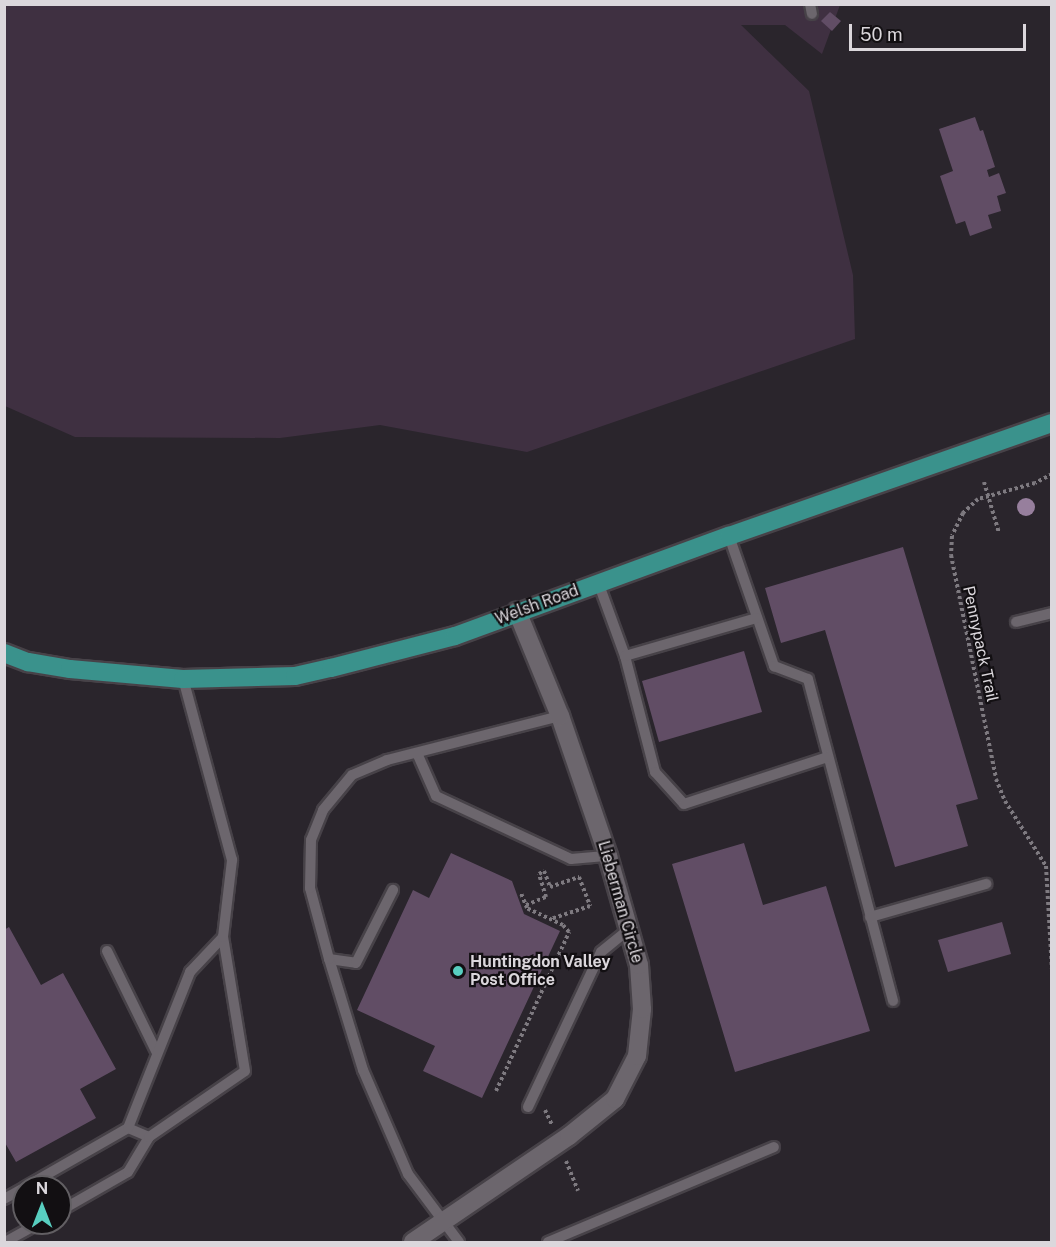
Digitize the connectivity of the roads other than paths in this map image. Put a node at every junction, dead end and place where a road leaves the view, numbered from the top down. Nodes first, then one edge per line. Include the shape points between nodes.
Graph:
1 (1052, 423) edge
2 (729, 536) junction
3 (598, 582) junction
4 (517, 611) junction
5 (1052, 613) edge
6 (757, 618) junction
7 (1016, 622) dead end
8 (4, 653) edge
9 (625, 656) junction
10 (183, 679) junction
11 (560, 716) junction
12 (417, 753) junction
13 (828, 757) junction
14 (608, 856) junction
15 (986, 884) dead end
16 (393, 890) dead end
17 (870, 917) junction
18 (628, 930) junction
19 (223, 937) junction
20 (107, 951) dead end
21 (329, 960) junction
22 (893, 1001) dead end
23 (158, 1053) junction
24 (528, 1107) dead end
25 (128, 1128) junction
26 (149, 1137) junction
27 (774, 1148) dead end
28 (46, 1175) edge
29 (72, 1204) edge
30 (442, 1221) junction
31 (413, 1242) edge
32 (459, 1242) edge
33 (548, 1242) edge

1 - 2 main road, Welsh Road
2 - 3 main road, Welsh Road
2 - 6 lane
3 - 4 main road, Welsh Road
3 - 9 lane
4 - 10 main road, Welsh Road via 455,636 295,676
4 - 11 street, Lieberman Circle
5 - 7 lane
6 - 9 lane
6 - 13 lane via 774,666 808,679
8 - 10 main road, Welsh Road via 60,667
9 - 13 lane via 655,772 684,804
10 - 19 lane via 232,860
11 - 12 lane
11 - 14 street, Lieberman Circle
12 - 14 lane via 436,796 571,859
12 - 21 lane via 387,760 352,776 322,810 311,840 310,888
13 - 17 lane
14 - 18 street, Lieberman Circle
15 - 17 lane
16 - 21 lane via 356,963
17 - 22 lane
18 - 24 lane via 601,952
18 - 30 street, Lieberman Circle via 639,965 642,1010 637,1056 615,1100 569,1136
19 - 23 lane via 190,972
19 - 26 lane via 245,1071
20 - 23 lane
21 - 30 lane via 363,1070 408,1174
23 - 25 lane
25 - 26 lane
25 - 28 lane
26 - 29 lane via 128,1172
27 - 33 lane
30 - 31 street, Lieberman Circle
30 - 32 lane

